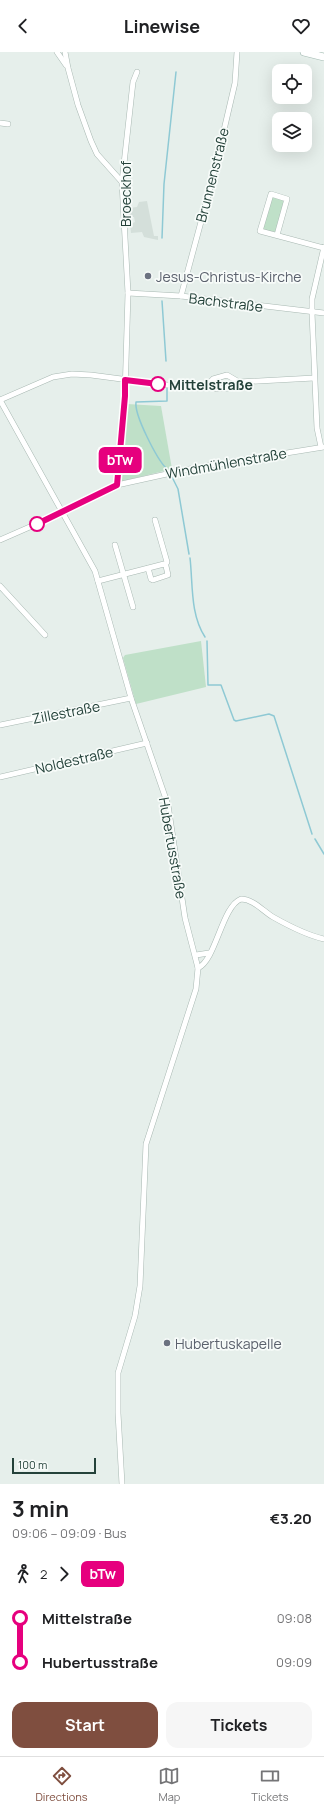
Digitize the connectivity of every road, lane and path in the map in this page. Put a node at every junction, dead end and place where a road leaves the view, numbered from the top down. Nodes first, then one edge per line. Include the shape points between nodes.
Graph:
1 (57, 52) edge
2 (66, 52) edge
3 (237, 52) edge
4 (304, 52) edge
5 (324, 57) edge
6 (68, 68) junction
7 (136, 72) dead end
8 (0, 123) edge
9 (8, 124) dead end
10 (122, 182) junction
11 (277, 235) junction
12 (324, 248) edge
13 (128, 293) junction
14 (181, 296) junction
15 (312, 313) junction
16 (324, 313) edge
17 (314, 378) junction
18 (125, 380) junction
19 (239, 382) junction
20 (208, 384) junction
21 (0, 400) edge
22 (322, 447) edge
23 (117, 485) junction
24 (64, 512) junction
25 (155, 520) dead end
26 (0, 540) edge
27 (115, 545) dead end
28 (165, 565) junction
29 (148, 568) junction
30 (124, 575) junction
31 (98, 581) junction
32 (0, 586) edge
33 (133, 607) dead end
34 (45, 635) dead end
35 (131, 698) junction
36 (0, 725) edge
37 (147, 743) junction
38 (0, 778) edge
39 (324, 939) edge
40 (209, 954) junction
41 (196, 955) junction
42 (198, 968) junction
43 (122, 1484) edge

1 - 6 street
2 - 6 street
3 - 14 street, Brunnenstraße via 234,82 212,181
4 - 5 street
6 - 10 street via 97,154
7 - 10 street, Broeckhof
8 - 9 street
10 - 13 street, Broeckhof
11 - 11 street via 287,199 271,194 260,231
11 - 12 street
12 - 15 street via 312,299
13 - 14 street, Bachstraße
13 - 18 street, Broeckhof
14 - 15 street, Bachstraße
15 - 16 street, Bachstraße
15 - 17 street
17 - 19 street
17 - 22 street via 317,428
18 - 20 street via 167,385
18 - 21 street via 84,374 53,377
18 - 23 street, Broeckhof
19 - 20 street via 231,388 216,389
19 - 20 street via 227,375 213,379
21 - 24 street, Hubertusstraße
22 - 23 street, Windmühlenstraße via 194,468
23 - 24 street, Windmühlenstraße
24 - 26 street, Windmühlenstraße
24 - 31 street, Hubertusstraße via 96,571
25 - 28 street via 167,562
27 - 30 street
28 - 29 street
28 - 29 street via 168,576 153,580
29 - 30 street
30 - 31 street
30 - 33 street
31 - 35 street, Hubertusstraße
32 - 34 street
35 - 36 street, Zillestraße
35 - 37 street, Hubertusstraße
37 - 38 street, Noldestraße
37 - 41 street, Hubertusstraße via 168,805 185,918
39 - 40 street via 292,928 241,899 231,907
40 - 41 street
40 - 42 street via 202,967
41 - 42 street, Hubertusstraße
42 - 43 street, Hubertusstraße via 196,989 146,1144 140,1286 135,1316 118,1374

